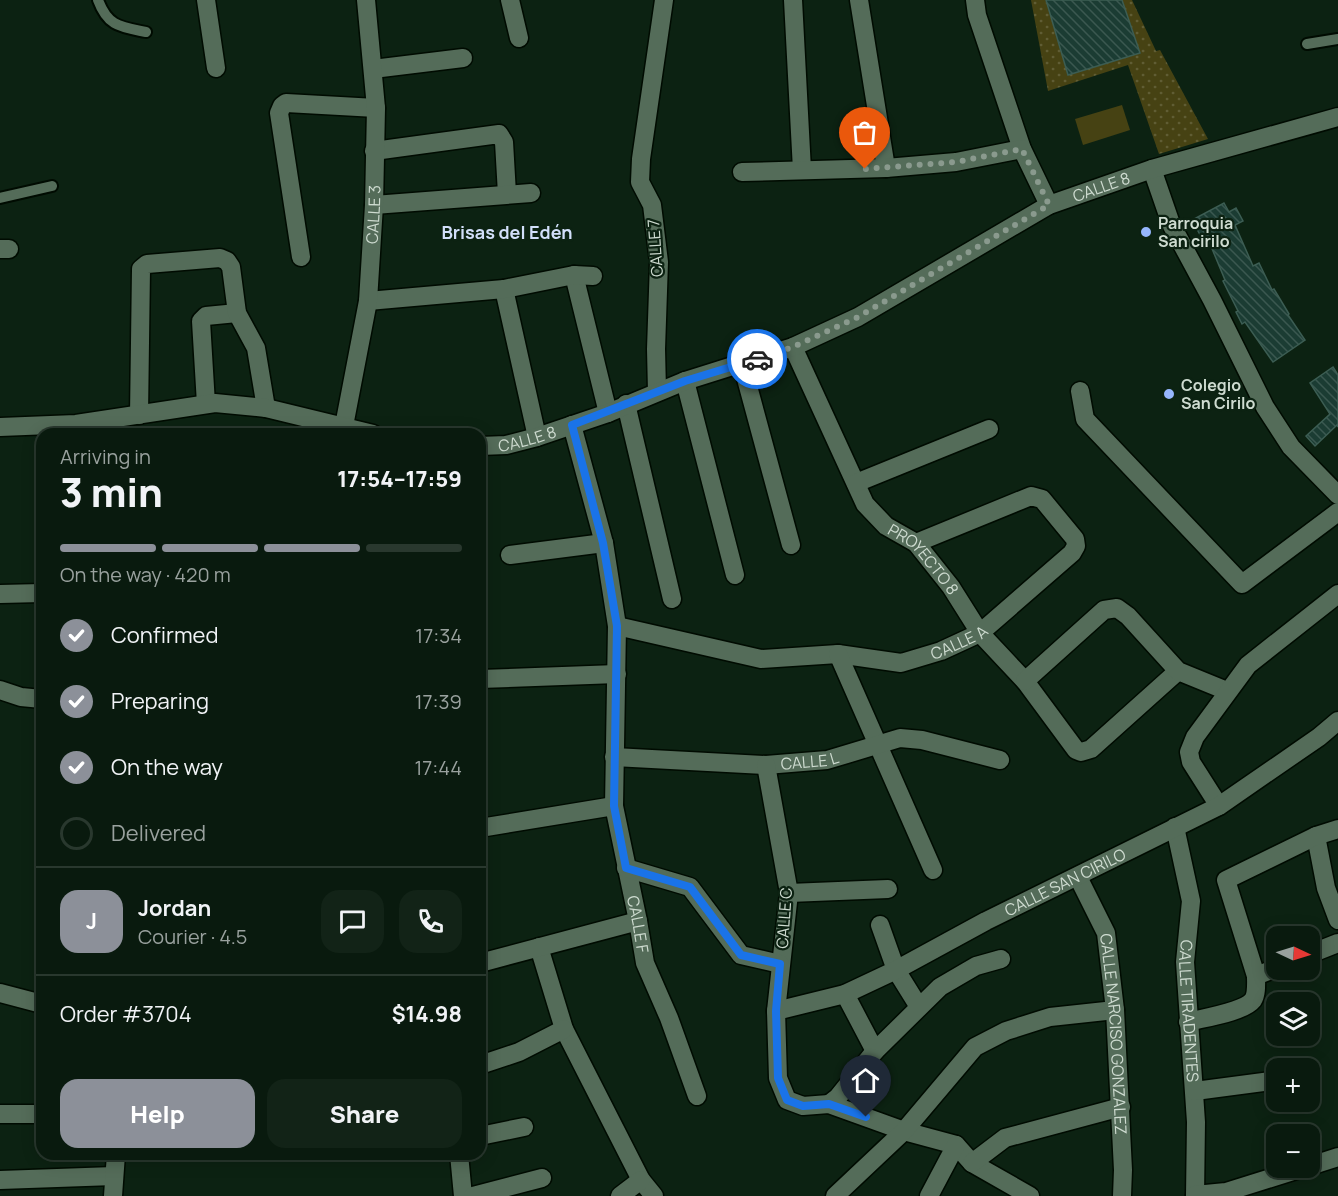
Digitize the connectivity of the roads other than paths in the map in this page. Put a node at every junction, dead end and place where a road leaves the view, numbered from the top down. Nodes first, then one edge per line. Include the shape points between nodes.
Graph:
1 (98, 0) edge
2 (206, 0) edge
3 (366, 0) edge
4 (510, 0) edge
5 (664, 0) edge
6 (793, 0) edge
7 (859, 0) edge
8 (975, 0) edge
9 (146, 32) dead end
10 (519, 38) dead end
11 (1338, 39) edge
12 (1307, 44) dead end
13 (463, 58) dead end
14 (216, 68) dead end
15 (373, 69) junction
16 (376, 108) junction
17 (1338, 117) edge
18 (1022, 149) junction
19 (374, 151) junction
20 (886, 168) junction
21 (802, 170) junction
22 (1152, 170) junction
23 (742, 172) dead end
24 (52, 186) dead end
25 (531, 193) dead end
26 (507, 194) junction
27 (0, 198) edge
28 (374, 205) junction
29 (1049, 205) junction
30 (301, 257) dead end
31 (574, 275) junction
32 (593, 276) dead end
33 (504, 289) junction
34 (368, 301) junction
35 (237, 313) junction
36 (793, 347) junction
37 (742, 364) junction
38 (685, 381) junction
39 (1080, 391) dead end
40 (657, 392) junction
41 (206, 404) junction
42 (626, 404) junction
43 (266, 408) junction
44 (608, 412) junction
45 (140, 414) junction
46 (572, 425) junction
47 (344, 426) junction
48 (0, 427) edge
49 (351, 428) edge
50 (989, 429) dead end
51 (537, 437) junction
52 (486, 446) edge
53 (856, 483) junction
54 (1338, 495) edge
55 (1338, 512) edge
56 (603, 543) junction
57 (916, 543) junction
58 (791, 544) dead end
59 (510, 555) dead end
60 (735, 575) dead end
61 (36, 593) edge
62 (0, 594) edge
63 (1338, 594) edge
64 (672, 599) dead end
65 (617, 626) junction
66 (980, 633) junction
67 (838, 654) junction
68 (1178, 671) junction
69 (617, 674) junction
70 (486, 678) edge
71 (1025, 681) junction
72 (0, 690) edge
73 (1227, 692) junction
74 (36, 698) edge
75 (1338, 721) edge
76 (878, 745) junction
77 (614, 757) junction
78 (1000, 760) dead end
79 (766, 765) junction
80 (614, 806) junction
81 (1219, 806) junction
82 (486, 827) edge
83 (1175, 827) junction
84 (1338, 829) edge
85 (1316, 836) junction
86 (626, 868) junction
87 (933, 870) dead end
88 (1078, 877) junction
89 (888, 889) dead end
90 (789, 893) junction
91 (1338, 920) edge
92 (639, 921) junction
93 (880, 925) dead end
94 (1338, 943) edge
95 (539, 947) junction
96 (1320, 950) edge
97 (1001, 959) dead end
98 (486, 961) edge
99 (780, 964) junction
100 (896, 970) junction
101 (1266, 972) edge
102 (1256, 976) junction
103 (0, 993) edge
104 (845, 994) junction
105 (36, 1002) edge
106 (919, 1007) junction
107 (1115, 1010) junction
108 (776, 1011) junction
109 (1188, 1022) junction
110 (564, 1029) junction
111 (875, 1051) junction
112 (486, 1063) edge
113 (1266, 1082) edge
114 (1195, 1090) junction
115 (697, 1096) dead end
116 (829, 1104) junction
117 (1121, 1107) junction
118 (0, 1114) edge
119 (36, 1114) edge
120 (524, 1127) dead end
121 (904, 1131) junction
122 (486, 1135) edge
123 (956, 1145) junction
124 (1338, 1157) edge
125 (115, 1160) edge
126 (460, 1160) edge
127 (1320, 1162) edge
128 (972, 1163) junction
129 (114, 1176) junction
130 (542, 1178) dead end
131 (1270, 1178) edge
132 (0, 1180) edge
133 (641, 1180) junction
134 (1195, 1195) edge
135 (113, 1196) edge
136 (463, 1196) edge
137 (473, 1196) edge
138 (620, 1196) edge
139 (654, 1196) edge
140 (835, 1196) edge
141 (929, 1196) edge
142 (1030, 1196) edge
143 (1122, 1196) edge

1 - 9 lane via 114,24
2 - 14 street
3 - 15 street, CALLE 3
4 - 10 street
5 - 40 street, CALLE 7 via 640,170 640,182 652,205 659,262
6 - 21 street
7 - 20 street
8 - 18 street
11 - 12 lane
13 - 15 street
15 - 16 street, CALLE 3
16 - 19 street, CALLE 3
16 - 30 street via 286,103 282,106 279,113
17 - 22 street, CALLE 8
18 - 20 street via 956,162
18 - 29 street
19 - 26 street via 498,134 504,141
19 - 28 street, CALLE 3
20 - 21 street
21 - 23 street
22 - 29 street, CALLE 8
22 - 54 street via 1171,224 1264,407 1291,447
24 - 27 lane
25 - 26 street
26 - 28 street
28 - 34 street, CALLE 3
29 - 36 street, CALLE 8 via 858,317
31 - 32 street
31 - 33 street
31 - 44 street
33 - 34 street
33 - 51 street
34 - 47 street, CALLE 3
35 - 41 street via 206,316 201,321
35 - 43 street via 256,348
35 - 45 street via 227,261 220,258 147,264 141,269
36 - 37 street, CALLE 8
36 - 53 street, PROYECTO 8
37 - 38 street, CALLE 8
37 - 58 street
38 - 40 street, CALLE 8
38 - 60 street
39 - 55 street via 1085,419 1242,584
40 - 42 street, CALLE 8
41 - 43 street
41 - 45 street
42 - 44 street, CALLE 8
42 - 64 street
43 - 47 street
44 - 46 street, CALLE 8
45 - 48 street via 76,424
46 - 51 street, CALLE 8
46 - 56 street, CALLE F
47 - 49 street
50 - 53 street
51 - 52 street, CALLE 8
53 - 57 street, PROYECTO 8 via 865,504 886,526
56 - 59 street
56 - 65 street, CALLE F
57 - 66 street, PROYECTO 8 via 951,587
57 - 66 street, CALLE A via 1031,496 1042,499 1076,539 1075,549
61 - 62 street
63 - 73 street via 1248,665
65 - 67 street, CALLE A via 761,659
65 - 69 street, CALLE F
66 - 67 street, CALLE A via 901,663
66 - 71 street, PROYECTO 8
67 - 76 street
68 - 71 street via 1128,616 1110,608
68 - 71 street, PROYECTO 8 via 1091,748 1081,752 1072,747
68 - 73 street
69 - 70 street
69 - 77 street, CALLE F
72 - 74 street
73 - 81 street via 1189,752 1191,762
75 - 81 street, CALLE SAN CIRILO
76 - 78 street, CALLE L via 900,738 922,740
76 - 79 street, CALLE L via 827,760
76 - 87 street
77 - 79 street, CALLE L
77 - 80 street, CALLE F
79 - 90 street, CALLE C
80 - 82 street
80 - 86 street, CALLE F
81 - 83 street, CALLE SAN CIRILO
83 - 88 street, CALLE SAN CIRILO
83 - 109 street, CALLE TIRADENTES via 1191,901 1185,962
84 - 85 street
85 - 91 street via 1326,888
85 - 102 street via 1226,880
86 - 92 street, CALLE F
86 - 99 street via 690,887 741,955
88 - 100 street, CALLE SAN CIRILO
88 - 107 street, CALLE NARCISO GONZALEZ via 1106,933
89 - 90 street
90 - 99 street, CALLE C
92 - 95 street
92 - 115 street, CALLE F via 645,963
93 - 100 street
94 - 96 street
95 - 98 street
95 - 110 street
97 - 106 street via 976,966 940,987
99 - 108 street, CALLE C
100 - 104 street, CALLE SAN CIRILO
100 - 106 street
101 - 102 street
102 - 109 street via 1253,999 1244,1007
103 - 105 street
104 - 108 street, CALLE SAN CIRILO
104 - 111 street
106 - 111 street
107 - 117 street, CALLE NARCISO GONZALEZ
107 - 121 street via 1050,1017 1006,1031 975,1047
108 - 116 street, CALLE C via 778,1078 787,1100 803,1106
109 - 114 street, CALLE TIRADENTES
110 - 112 street via 519,1052
110 - 133 street
111 - 116 street
113 - 114 street
114 - 134 street, CALLE TIRADENTES
116 - 121 street
117 - 128 street via 1005,1138
117 - 143 street, CALLE NARCISO GONZALEZ
118 - 119 street
120 - 122 street
121 - 123 street
121 - 140 street
123 - 128 street
123 - 141 street
124 - 127 street
125 - 129 street
126 - 136 street
128 - 142 street
129 - 132 street
129 - 135 street
130 - 137 street
131 - 134 street via 1226,1192
133 - 138 street
133 - 139 street

